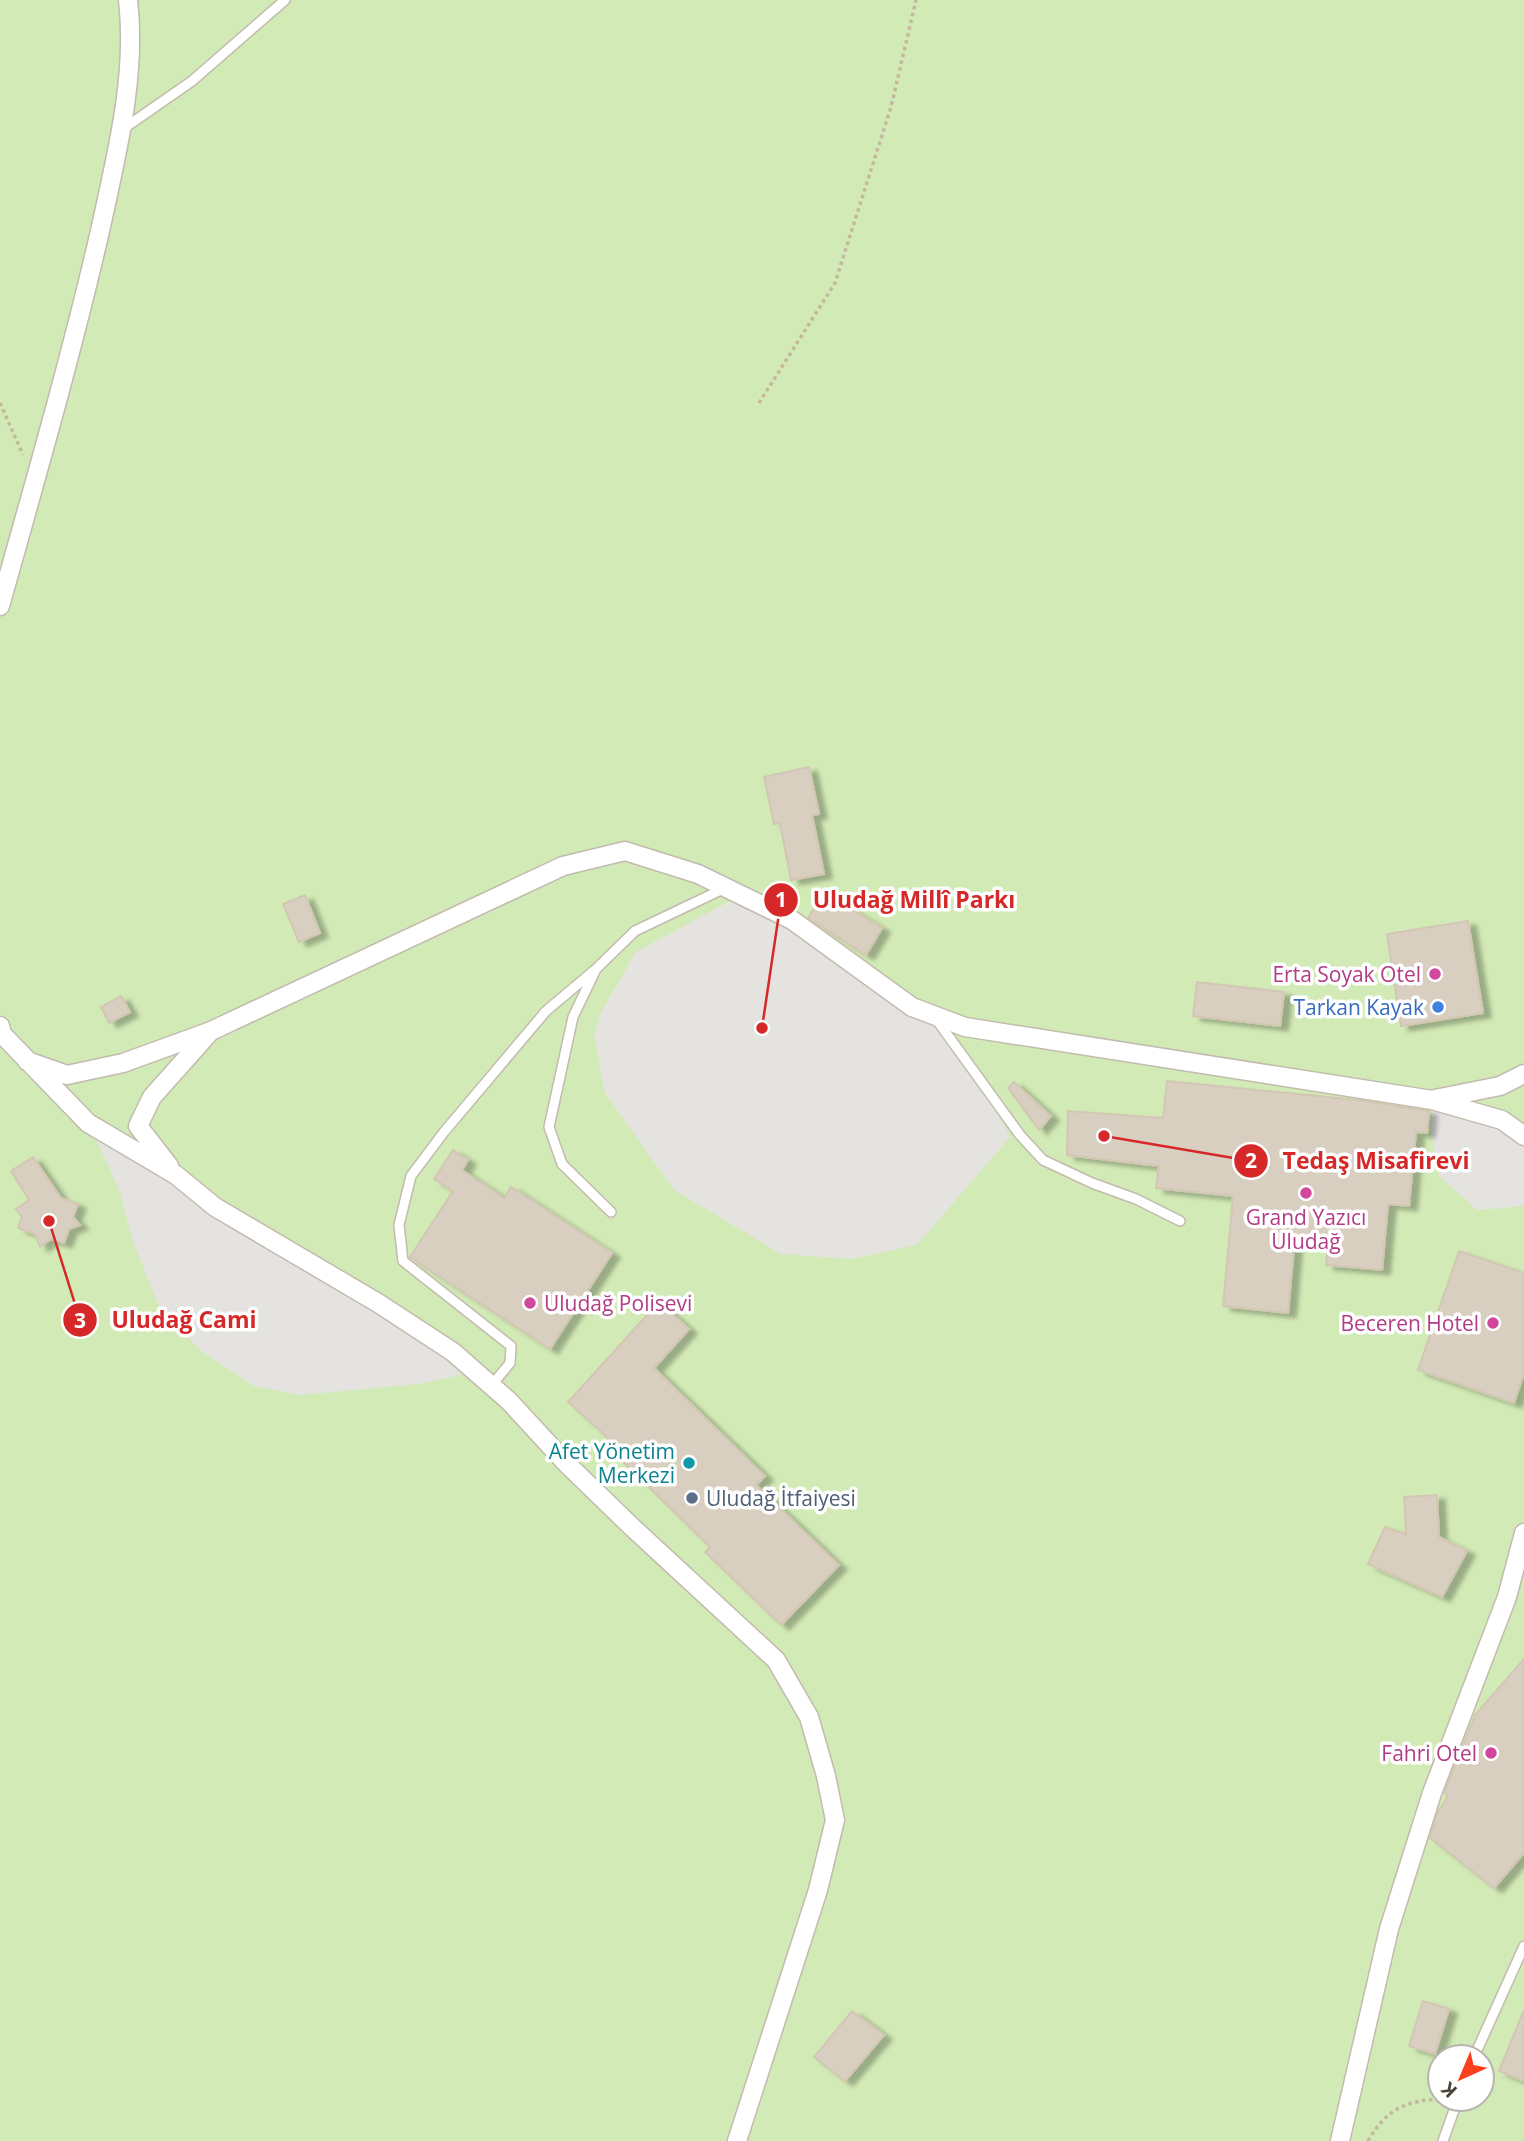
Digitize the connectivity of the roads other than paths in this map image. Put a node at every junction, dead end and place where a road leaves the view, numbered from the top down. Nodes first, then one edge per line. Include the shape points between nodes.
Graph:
1 (128, 0) edge
2 (285, 0) edge
3 (123, 129) junction
4 (0, 606) edge
5 (726, 888) junction
6 (596, 969) junction
7 (933, 1015) junction
8 (0, 1026) edge
9 (211, 1031) junction
10 (27, 1061) junction
11 (1524, 1074) edge
12 (1432, 1100) junction
13 (1524, 1136) edge
14 (176, 1175) junction
15 (611, 1212) dead end
16 (1180, 1222) dead end
17 (491, 1386) junction
18 (1524, 1533) edge
19 (1524, 1946) edge
20 (1480, 2043) edge
21 (1453, 2113) edge
22 (737, 2141) edge
23 (1340, 2141) edge
24 (1443, 2141) edge

1 - 3 street via 131,23
2 - 3 lane via 192,80
3 - 4 street via 74,344
5 - 6 lane via 635,931
5 - 7 street via 792,920 912,1007
5 - 9 street via 698,874 625,851 563,866
6 - 15 lane via 573,1017 549,1128 562,1164
6 - 17 lane via 546,1011 411,1176 399,1225 403,1261 511,1346 510,1363
7 - 12 street via 965,1027
7 - 16 lane via 1043,1160
8 - 10 street
9 - 10 street via 123,1063 67,1075
9 - 14 street via 152,1097 138,1126
10 - 14 street via 88,1123
11 - 12 street via 1500,1086
12 - 13 street via 1502,1120
14 - 17 street via 215,1207 453,1352
17 - 22 street via 633,1528 776,1660 809,1717 835,1820 818,1890
18 - 23 street via 1507,1597 1432,1793 1390,1928
19 - 20 lane
21 - 24 lane

